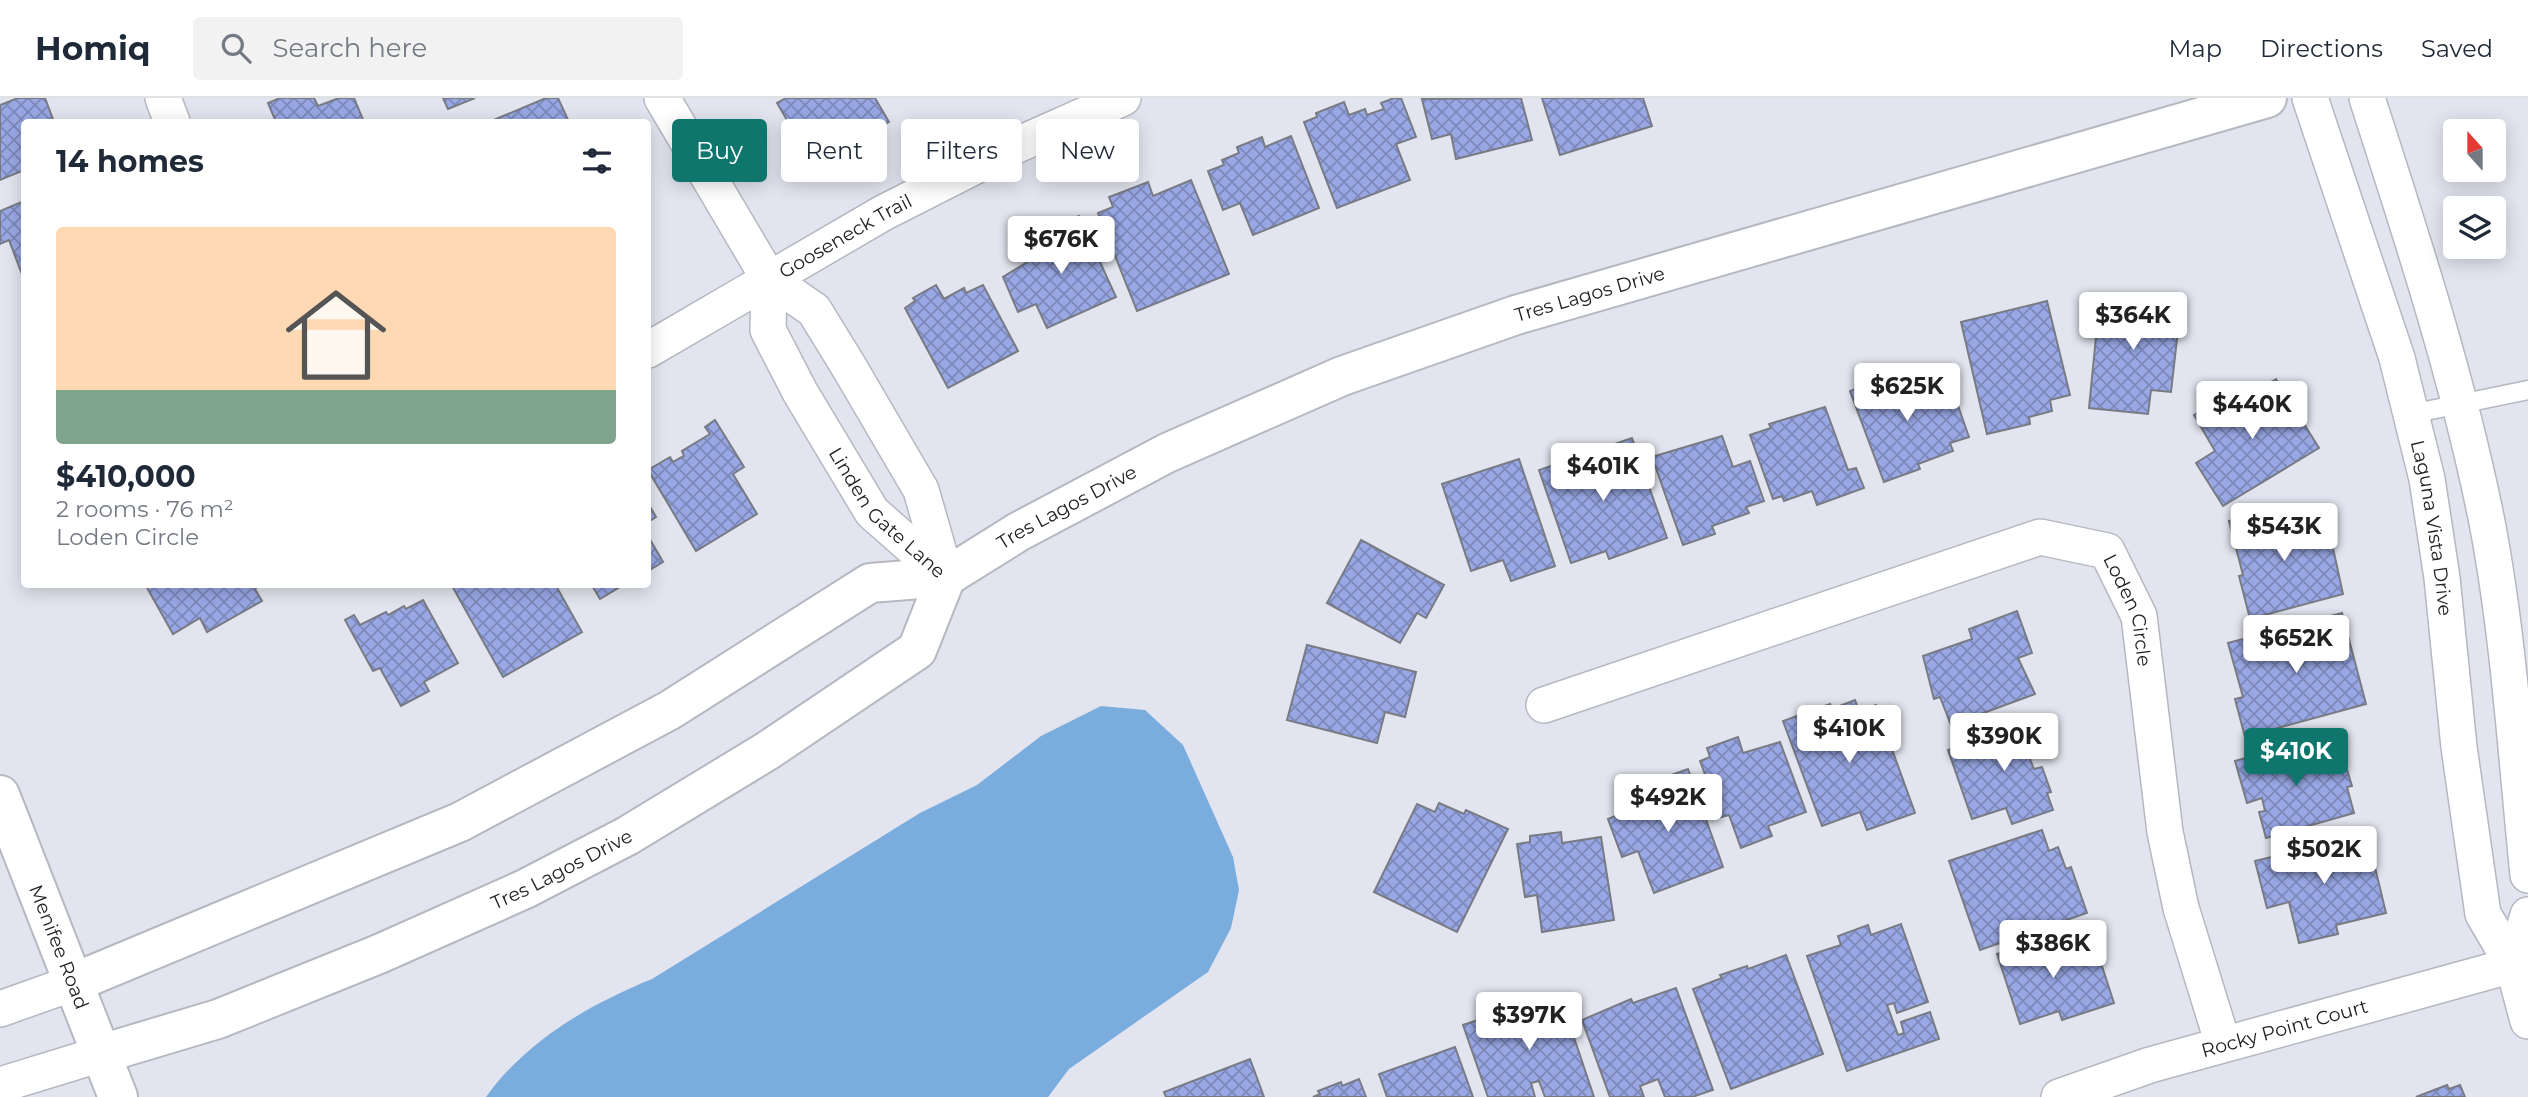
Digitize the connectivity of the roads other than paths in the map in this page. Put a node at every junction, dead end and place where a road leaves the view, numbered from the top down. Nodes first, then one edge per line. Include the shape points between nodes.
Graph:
1 (163, 98) edge
2 (662, 98) edge
3 (1123, 98) edge
4 (2267, 98) edge
5 (2310, 98) edge
6 (2367, 98) edge
7 (171, 119) edge
8 (769, 279) junction
9 (651, 348) edge
10 (2528, 390) edge
11 (2458, 404) junction
12 (2411, 414) junction
13 (946, 576) junction
14 (1544, 705) dead end
15 (0, 795) edge
16 (2528, 874) edge
17 (2528, 915) edge
18 (2513, 965) junction
19 (73, 983) junction
20 (0, 1009) edge
21 (2528, 1021) edge
22 (2223, 1044) junction
23 (101, 1054) junction
24 (0, 1085) edge
25 (118, 1097) edge
26 (2059, 1097) edge

1 - 7 street
2 - 8 street, Linden Gate Lane
3 - 8 street, Gooseneck Trail via 883,213
4 - 13 street, Tres Lagos Drive via 1516,314 1342,376 1167,453
5 - 12 street, Laguna Vista Drive
6 - 11 street
8 - 9 street, Gooseneck Trail
8 - 13 street, Linden Gate Lane via 814,310 849,367 921,490
8 - 13 street, Linden Gate Lane via 768,330 800,392 872,512
10 - 11 lane
11 - 12 lane
11 - 16 street via 2492,560
12 - 18 street, Laguna Vista Drive via 2442,578 2459,747 2483,914
13 - 19 street, Tres Lagos Drive via 870,583 670,710 460,822
13 - 23 street, Tres Lagos Drive via 917,650 767,751 627,836 525,889 379,954 218,1019
14 - 22 street, Loden Circle via 2040,537 2107,551 2139,616 2165,832 2181,908
15 - 19 street, Menifee Road
17 - 18 street
18 - 21 street, Laguna Vista Drive
18 - 22 street, Rocky Point Court
19 - 20 street
19 - 23 street, Menifee Road
22 - 26 street, Rocky Point Court
23 - 24 street
23 - 25 street, Menifee Road

